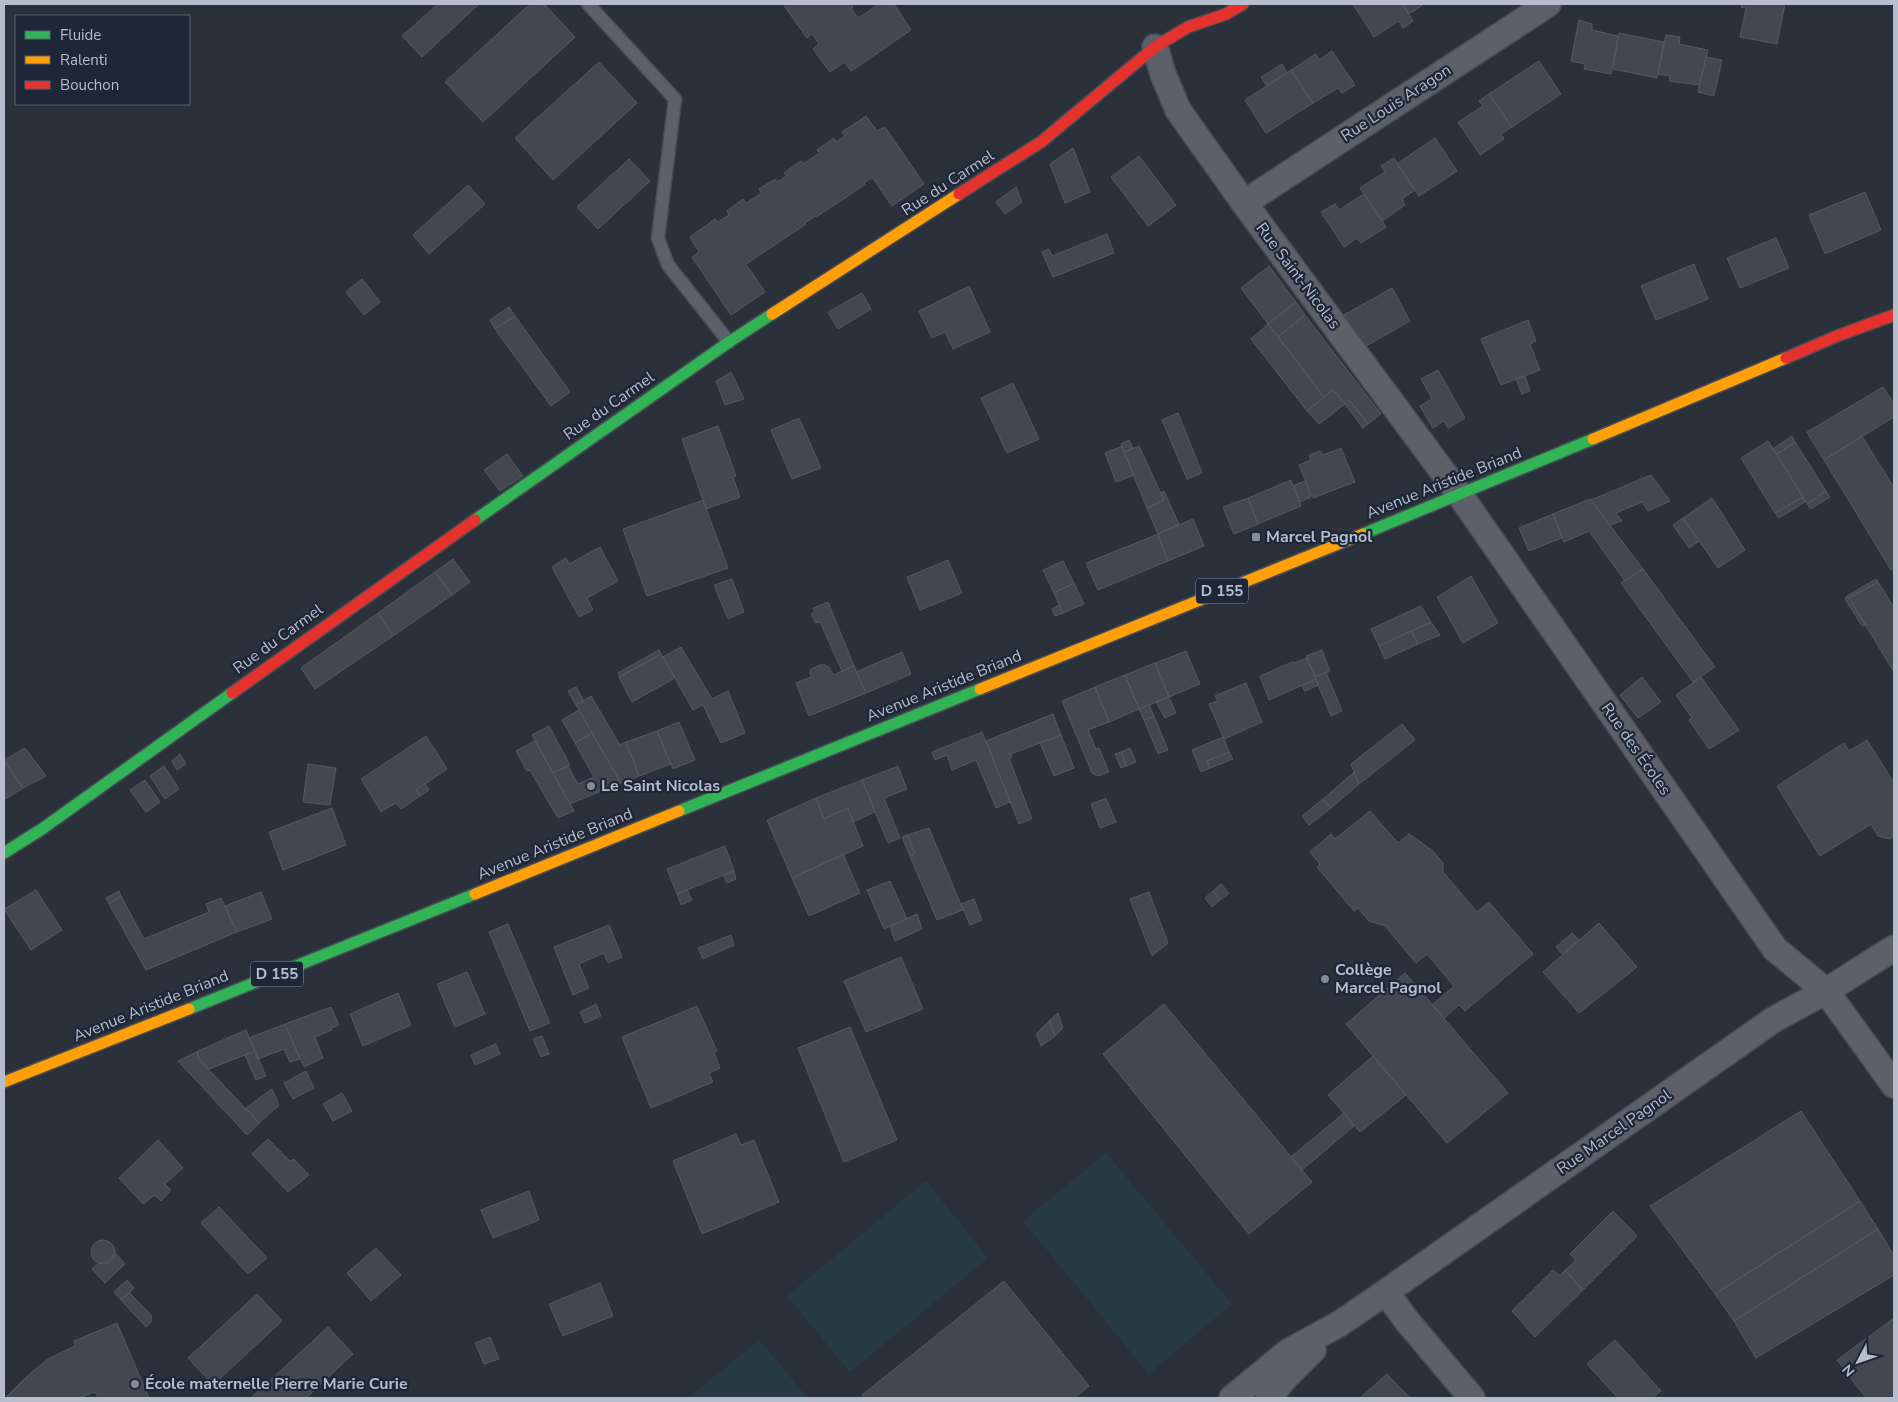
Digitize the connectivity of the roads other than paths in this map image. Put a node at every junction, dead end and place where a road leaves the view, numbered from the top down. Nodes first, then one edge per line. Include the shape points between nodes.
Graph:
1 (588, 4) edge
2 (1242, 4) edge
3 (1548, 4) edge
4 (1155, 47) junction
5 (1244, 203) junction
6 (1894, 315) edge
7 (729, 342) junction
8 (1460, 495) junction
9 (4, 853) edge
10 (1894, 948) edge
11 (1826, 991) junction
12 (4, 1082) edge
13 (1894, 1085) edge
14 (1386, 1292) junction
15 (1339, 1324) junction
16 (1232, 1398) edge
17 (1268, 1398) edge
18 (1472, 1398) edge

1 - 7 lane via 675,100 658,238 668,265
2 - 4 main road, Rue du Carmel via 1226,14 1188,27
3 - 5 street, Rue Louis Aragon
4 - 5 street, Rue Saint-Nicolas via 1178,110
4 - 7 main road, Rue du Carmel via 1041,142
5 - 8 street, Rue Saint-Nicolas
6 - 8 main road, Avenue Aristide Briand / D 155
7 - 9 main road, Rue du Carmel
8 - 11 street, Rue des Écoles via 1775,949
8 - 12 main road, Avenue Aristide Briand / D 155
10 - 11 street, Rue Marcel Pagnol
11 - 13 street, Rue des Écoles
11 - 14 street, Rue Marcel Pagnol via 1772,1020
14 - 15 street, Rue Marcel Pagnol
14 - 18 street
15 - 16 street, Rue Marcel Pagnol via 1288,1352
15 - 17 street, Rue Marcel Pagnol

